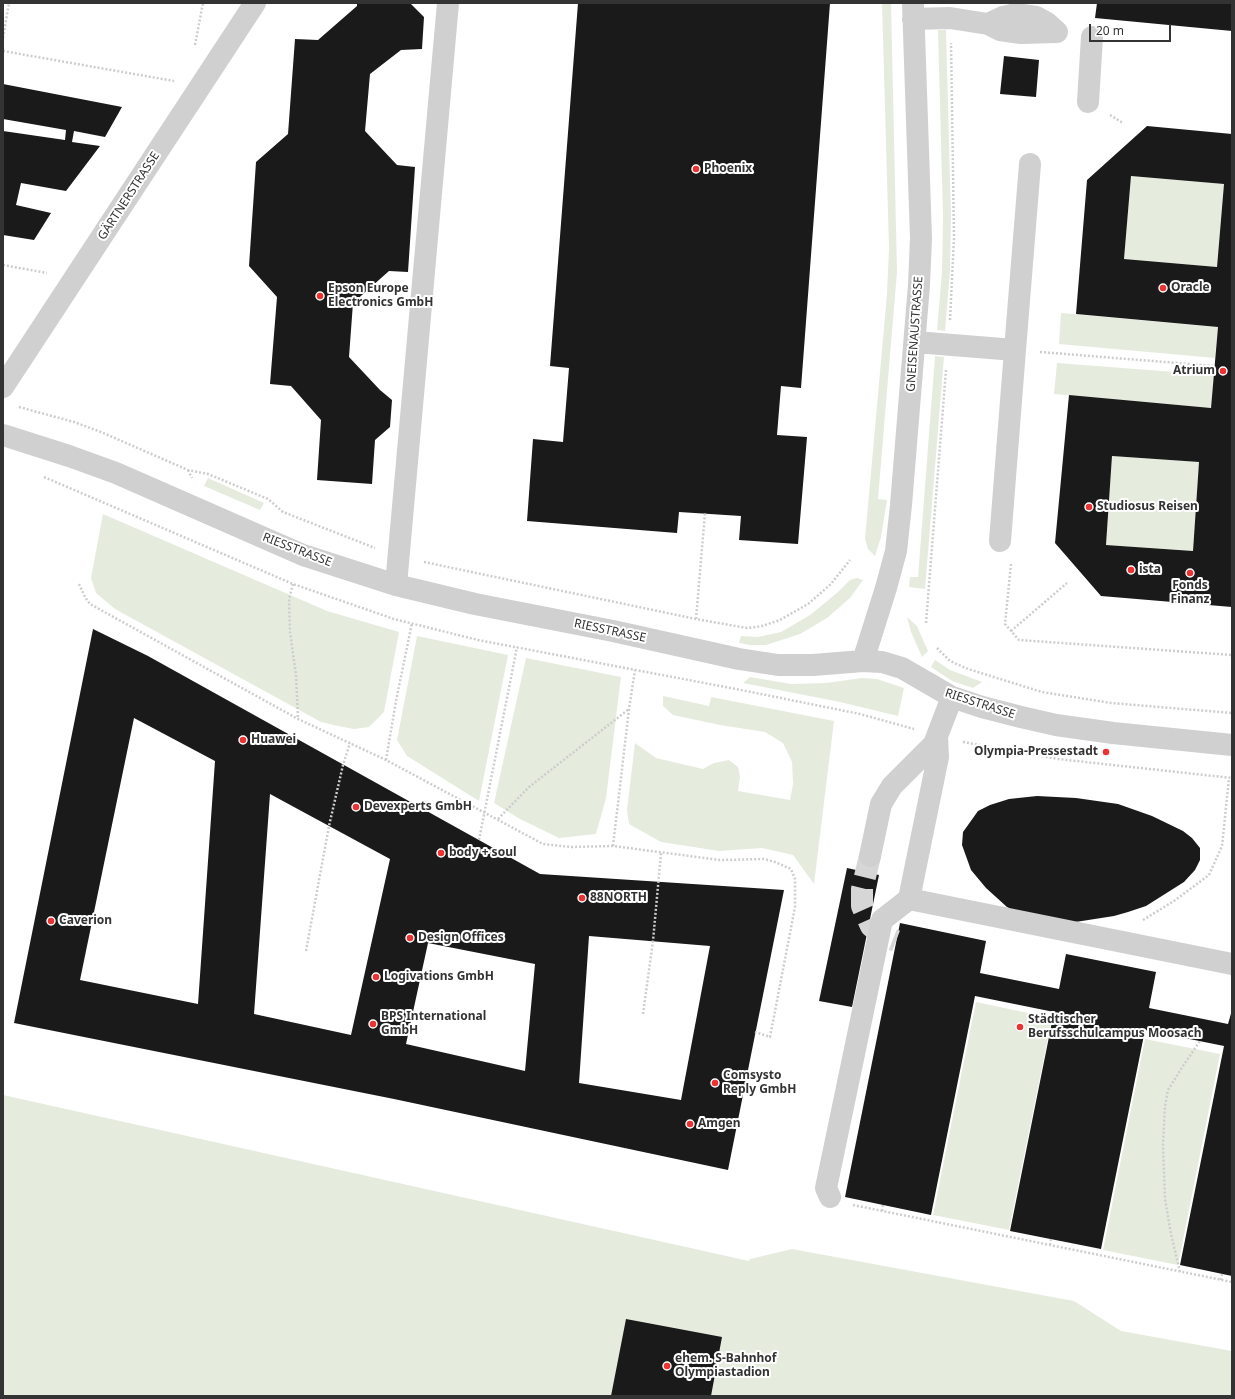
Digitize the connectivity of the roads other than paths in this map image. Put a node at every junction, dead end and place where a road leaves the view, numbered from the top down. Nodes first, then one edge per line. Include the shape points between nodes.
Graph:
1 (255, 3) edge
2 (448, 3) edge
3 (913, 11) edge
4 (988, 24) dead end
5 (1092, 37) dead end
6 (1088, 102) dead end
7 (1030, 164) dead end
8 (915, 342) junction
9 (1015, 350) junction
10 (3, 387) edge
11 (3, 435) edge
12 (1000, 541) road end
13 (396, 585) junction
14 (863, 661) junction
15 (952, 697) junction
16 (937, 736) junction
17 (1232, 745) edge
18 (870, 856) tunnel mouth
19 (909, 900) junction
20 (1232, 964) edge
21 (830, 1197) road end

1 - 10 street, GÄRTNERSTRASSE
2 - 13 street
3 - 4 street
3 - 8 street, GNEISENAUSTRASSE via 921,238
5 - 6 street
7 - 9 street
8 - 9 street
8 - 14 street, GNEISENAUSTRASSE via 896,551
9 - 12 street
11 - 13 street, RIESSTRASSE via 116,473 303,555
13 - 14 street, RIESSTRASSE via 475,604 778,666
14 - 15 street, RIESSTRASSE via 882,662 902,668
15 - 16 street
15 - 17 street, RIESSTRASSE via 1056,725
16 - 18 street via 934,744 892,786 881,804
16 - 19 street via 938,757
19 - 20 street
19 - 21 street via 882,920 826,1188

